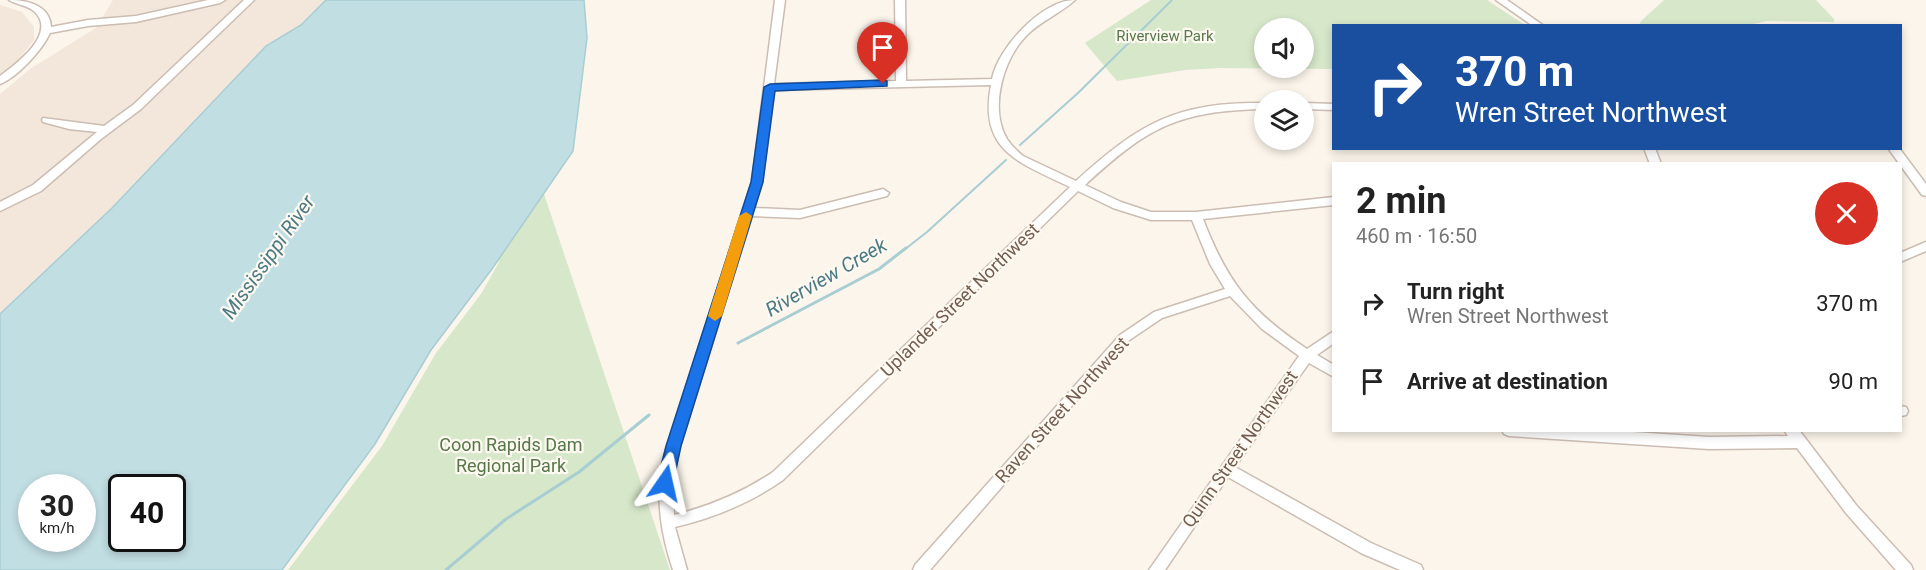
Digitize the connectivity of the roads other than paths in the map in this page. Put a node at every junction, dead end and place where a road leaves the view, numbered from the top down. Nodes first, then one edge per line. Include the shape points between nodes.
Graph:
1 (14, 0) edge
2 (220, 0) edge
3 (248, 0) edge
4 (780, 0) edge
5 (900, 0) edge
6 (1050, 0) edge
7 (1500, 0) edge
8 (1066, 3) edge
9 (1537, 24) edge
10 (45, 31) junction
11 (0, 81) edge
12 (994, 82) junction
13 (901, 83) junction
14 (770, 87) junction
15 (1254, 106) edge
16 (1314, 106) edge
17 (1332, 107) edge
18 (47, 120) dead end
19 (108, 130) junction
20 (1894, 150) edge
21 (1077, 186) junction
22 (1926, 192) edge
23 (883, 193) dead end
24 (1332, 201) edge
25 (0, 207) edge
26 (747, 212) junction
27 (1196, 216) junction
28 (1926, 247) edge
29 (1902, 257) edge
30 (1233, 291) junction
31 (1332, 337) edge
32 (1307, 356) junction
33 (1332, 371) edge
34 (1540, 432) edge
35 (1795, 436) edge
36 (1226, 469) junction
37 (667, 524) junction
38 (681, 570) edge
39 (920, 570) edge
40 (1156, 570) edge
41 (1416, 570) edge
42 (1906, 570) edge

1 - 10 street via 39,10 46,19
2 - 10 street via 136,19
3 - 19 street
4 - 14 street
5 - 13 street
6 - 8 street
7 - 9 street
8 - 12 street via 1019,36
10 - 11 street via 35,50
12 - 13 street
12 - 21 street via 996,126 1003,143 1019,158
13 - 14 street
14 - 26 street via 758,177
15 - 21 street, Uplander Street Northwest via 1219,107 1167,119 1124,144
16 - 17 street
18 - 19 street
19 - 25 street via 38,188
20 - 22 street
21 - 27 street via 1141,214
21 - 37 street, Uplander Street Northwest via 777,476 731,503
23 - 26 street via 801,214
24 - 27 street
26 - 37 street via 669,460 664,498
27 - 30 street via 1216,265
28 - 29 street
30 - 32 street via 1255,315
30 - 39 street, Raven Street Northwest via 1158,315 1124,338
31 - 32 street, Quinn Street Northwest
32 - 33 street
32 - 36 street, Quinn Street Northwest
34 - 35 street via 1709,443
35 - 42 street
36 - 40 street, Quinn Street Northwest
36 - 41 street via 1366,548
37 - 38 street

